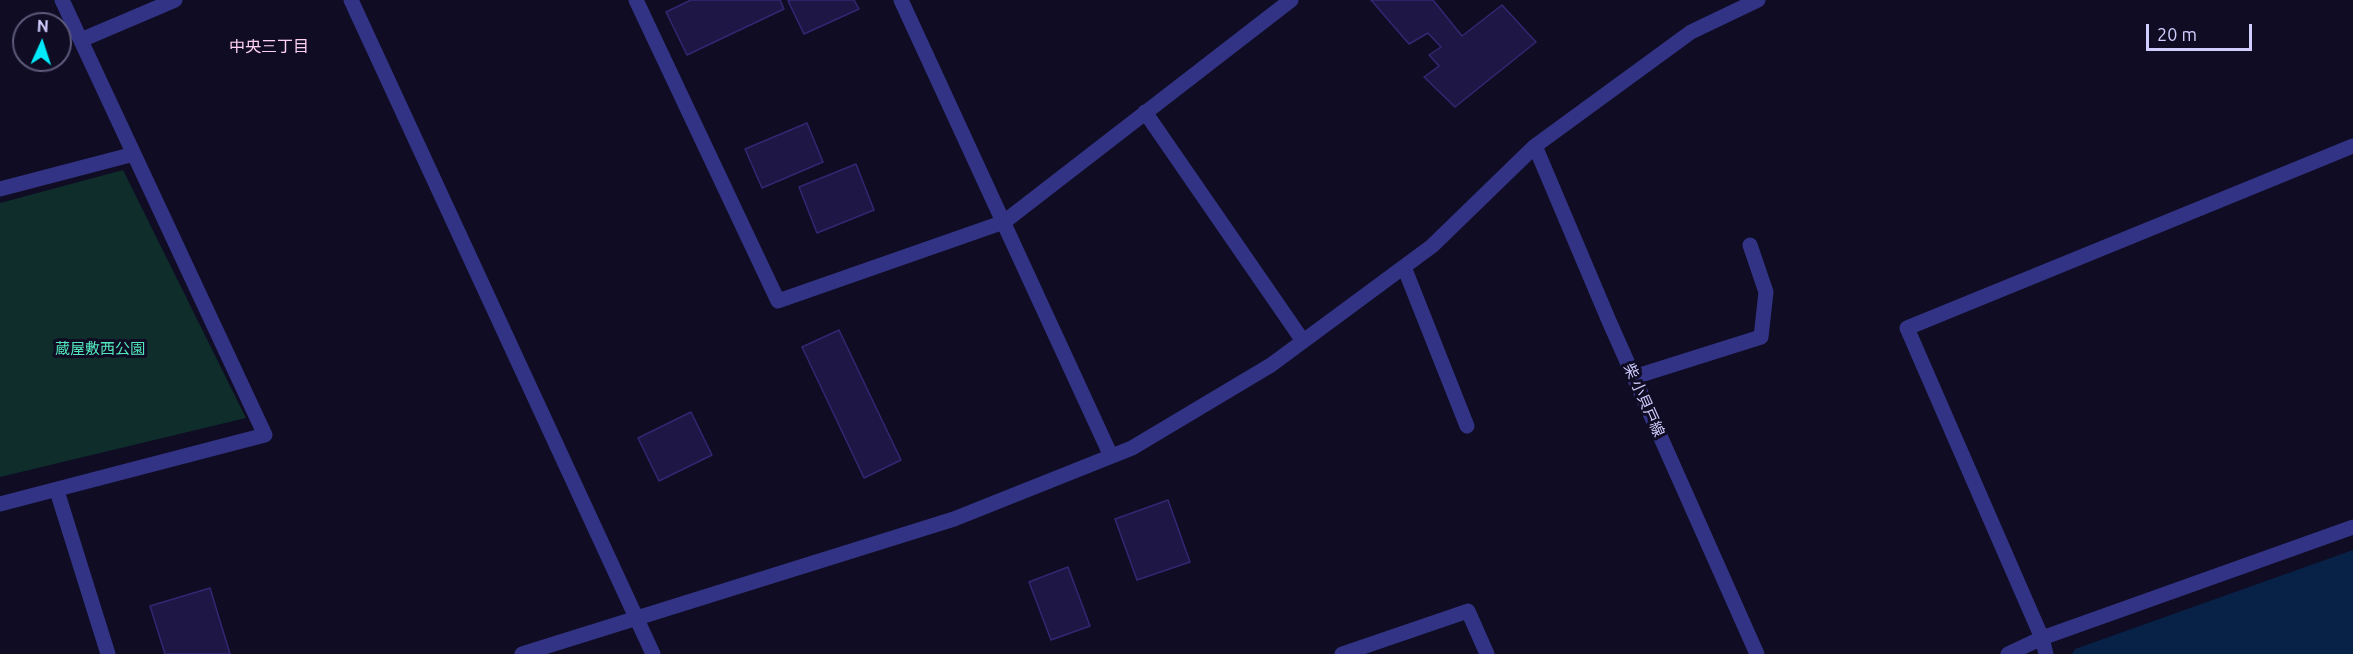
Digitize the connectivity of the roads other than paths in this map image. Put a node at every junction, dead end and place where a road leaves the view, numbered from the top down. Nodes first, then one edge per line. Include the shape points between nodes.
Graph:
1 (62, 0) edge
2 (175, 0) edge
3 (351, 0) edge
4 (636, 0) edge
5 (901, 0) edge
6 (1291, 0) edge
7 (1758, 0) edge
8 (81, 40) junction
9 (1145, 112) junction
10 (1535, 146) junction
11 (2353, 146) edge
12 (134, 154) junction
13 (0, 189) edge
14 (1004, 222) junction
15 (1750, 245) dead end
16 (1404, 267) junction
17 (1303, 341) junction
18 (1634, 377) junction
19 (1467, 426) dead end
20 (1112, 456) junction
21 (57, 491) junction
22 (0, 504) edge
23 (2353, 527) edge
24 (635, 619) junction
25 (2042, 638) junction
26 (108, 654) edge
27 (522, 654) edge
28 (653, 654) edge
29 (1342, 654) edge
30 (1487, 654) edge
31 (1757, 654) edge
32 (2008, 654) edge
33 (2046, 654) edge

1 - 8 street
2 - 8 street
3 - 24 street
4 - 14 street via 778,300
5 - 14 street
6 - 9 street
7 - 10 street via 1691,32
8 - 12 street
9 - 14 street
9 - 17 street
10 - 16 street via 1432,246
10 - 18 street, 柴 小貝戸線
11 - 25 street via 1907,328
12 - 13 street
12 - 21 street via 265,435
14 - 20 street
15 - 18 street via 1766,292 1761,337
16 - 17 street
16 - 19 street
17 - 20 street via 1142,442
18 - 31 street, 柴 小貝戸線
20 - 24 street via 954,519
21 - 22 street
21 - 26 street
23 - 25 street
24 - 27 street
24 - 28 street
25 - 32 street
25 - 33 street
29 - 30 street via 1468,611

